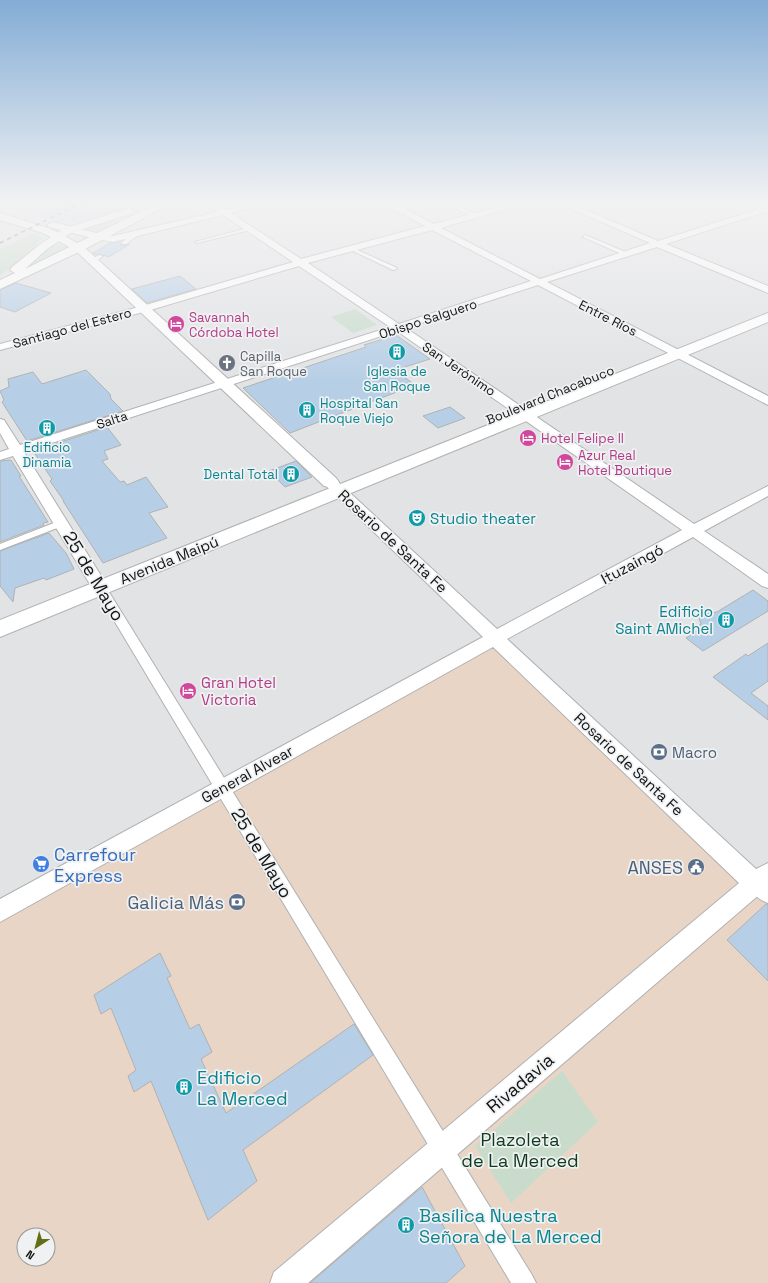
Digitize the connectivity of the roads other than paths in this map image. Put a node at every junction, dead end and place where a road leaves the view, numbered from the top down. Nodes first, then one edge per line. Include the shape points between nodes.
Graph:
1 (28, 261) edge
2 (52, 261) edge
3 (99, 261) edge
4 (297, 261) edge
5 (308, 261) edge
6 (378, 261) edge
7 (499, 261) edge
8 (605, 261) edge
9 (700, 261) edge
10 (300, 263) junction
11 (395, 269) dead end
12 (0, 280) edge
13 (540, 282) junction
14 (0, 285) edge
15 (768, 290) edge
16 (768, 305) edge
17 (143, 309) junction
18 (768, 317) edge
19 (399, 328) junction
20 (0, 347) edge
21 (672, 351) junction
22 (224, 384) junction
23 (768, 401) edge
24 (522, 412) junction
25 (0, 423) edge
26 (17, 451) junction
27 (0, 456) edge
28 (335, 487) junction
29 (768, 490) edge
30 (62, 523) junction
31 (694, 531) junction
32 (0, 547) edge
33 (97, 582) junction
34 (768, 582) edge
35 (0, 614) edge
36 (0, 629) edge
37 (495, 638) junction
38 (223, 788) junction
39 (764, 884) edge
40 (0, 911) edge
41 (442, 1149) junction
42 (285, 1283) edge
43 (524, 1283) edge

1 - 12 main road
2 - 14 main road
3 - 17 main road, Rosario de Santa Fe
4 - 10 street, San Jerónimo
5 - 10 street, Santiago del Estero
6 - 11 lane
7 - 13 street, Entre Ríos
8 - 13 street, Obispo Salguero
9 - 15 street
10 - 17 street, Santiago del Estero
10 - 19 street, San Jerónimo
13 - 19 street, Obispo Salguero
13 - 21 street, Entre Ríos
16 - 21 main road, Boulevard Chacabuco
17 - 20 street, Santiago del Estero
17 - 22 main road, Rosario de Santa Fe
18 - 21 main road, Boulevard Chacabuco
19 - 22 street, Obispo Salguero
19 - 24 street, San Jerónimo
21 - 23 street, Entre Ríos
21 - 24 main road, Boulevard Chacabuco
22 - 26 street, Salta
22 - 28 main road, Rosario de Santa Fe
24 - 28 main road, Boulevard Chacabuco
24 - 31 street, San Jerónimo
25 - 26 street, 25 de Mayo
26 - 27 street, Salta
26 - 30 street, 25 de Mayo
28 - 33 main road, Avenida Maipú
28 - 37 street, Rosario de Santa Fe
29 - 31 street, Ituzaingó
30 - 32 lane
30 - 33 street, 25 de Mayo
31 - 34 street, San Jerónimo
31 - 37 street, Ituzaingó
33 - 35 main road, Avenida Maipú
33 - 36 main road, Avenida Maipú
33 - 38 street, 25 de Mayo
37 - 38 street, General Alvear
37 - 39 street, Rosario de Santa Fe
38 - 40 street, General Alvear
38 - 41 street, 25 de Mayo
39 - 41 street, Rivadavia
41 - 42 street, Rivadavia
41 - 43 street, 25 de Mayo

